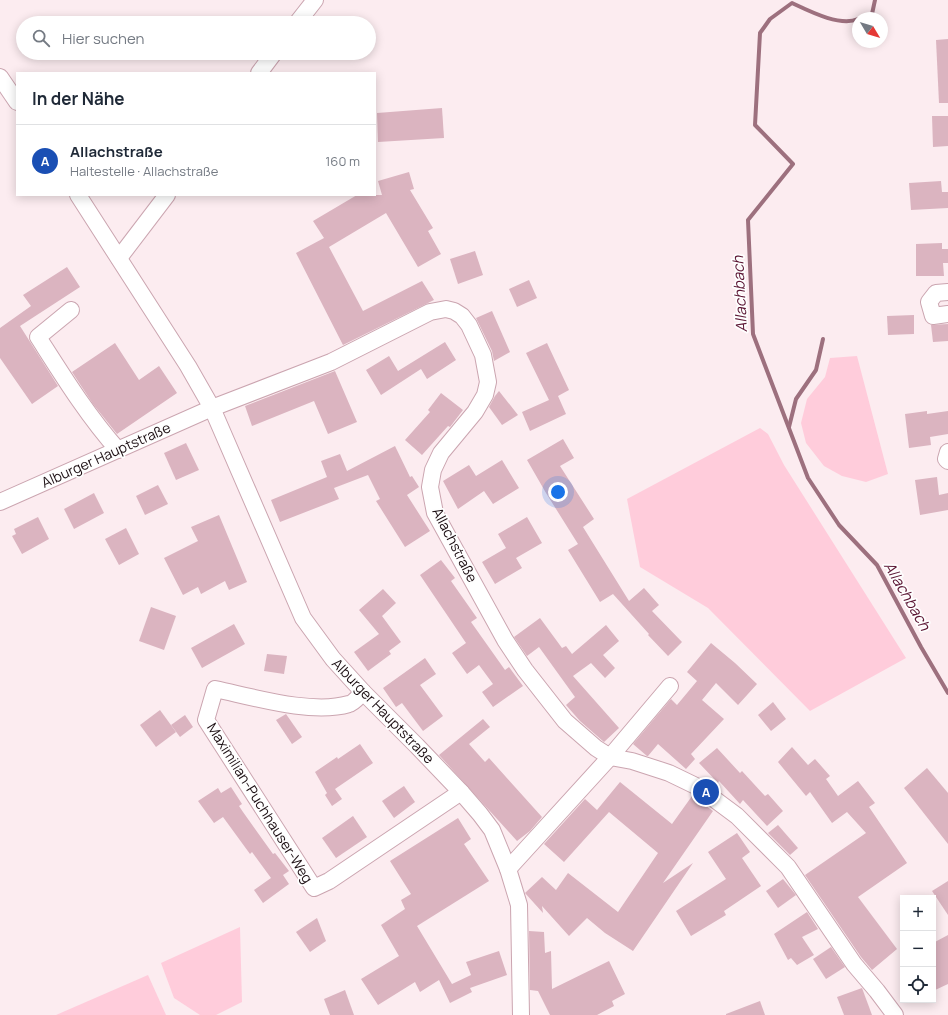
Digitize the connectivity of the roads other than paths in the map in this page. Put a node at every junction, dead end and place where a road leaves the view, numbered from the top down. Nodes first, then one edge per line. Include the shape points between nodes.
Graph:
1 (314, 0) edge
2 (302, 16) edge
3 (269, 60) edge
4 (260, 72) edge
5 (0, 76) edge
6 (16, 100) edge
7 (79, 196) edge
8 (166, 196) edge
9 (119, 258) junction
10 (948, 292) edge
11 (71, 310) dead end
12 (948, 314) edge
13 (212, 408) junction
14 (118, 450) junction
15 (948, 452) edge
16 (948, 461) edge
17 (0, 502) edge
18 (670, 686) dead end
19 (363, 692) junction
20 (610, 757) junction
21 (461, 792) junction
22 (508, 869) junction
23 (521, 1015) edge
24 (895, 1015) edge

1 - 2 street
3 - 4 street
5 - 6 street
7 - 9 street, Alburger Hauptstraße
8 - 9 street
9 - 13 street, Alburger Hauptstraße
10 - 12 street via 936,293 929,302 933,316
11 - 14 street via 38,337 69,387
13 - 14 street, Alburger Hauptstraße
13 - 19 street, Alburger Hauptstraße via 303,618 333,659
13 - 20 street, Allachstraße via 331,362 430,312 450,310 462,316 483,355 488,382 485,395 475,412 441,453 432,470 430,487 435,513 505,640 525,670 565,721
14 - 17 street, Alburger Hauptstraße
15 - 16 street
18 - 20 street
19 - 21 street, Alburger Hauptstraße
19 - 21 street, Maximilian-Puchhauser-Weg via 351,704 324,708 279,703 215,689 206,720 314,888 329,881
20 - 22 street
20 - 24 street, Allachstraße via 669,773 698,787 737,816 788,867 854,964
21 - 22 street, Alburger Hauptstraße via 492,830
22 - 23 street, Alburger Hauptstraße via 519,905

